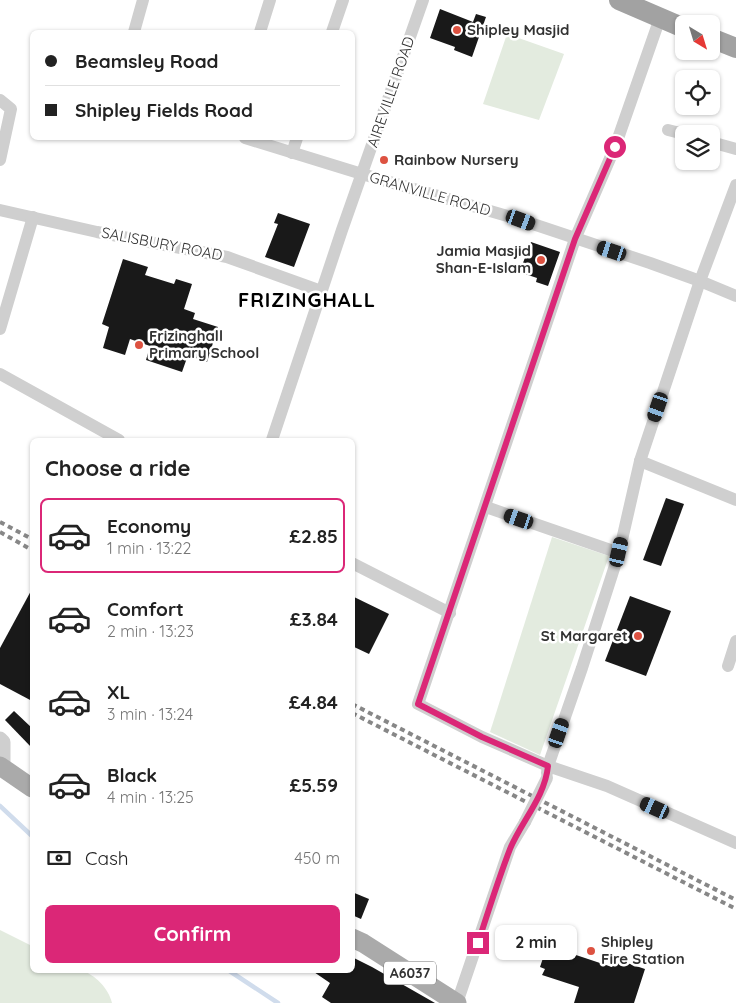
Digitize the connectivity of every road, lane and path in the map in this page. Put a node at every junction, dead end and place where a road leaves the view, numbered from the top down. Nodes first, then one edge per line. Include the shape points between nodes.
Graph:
1 (143, 0) edge
2 (270, 0) edge
3 (343, 0) edge
4 (423, 0) edge
5 (619, 0) edge
6 (660, 18) junction
7 (675, 24) edge
8 (135, 30) edge
9 (261, 30) edge
10 (333, 30) edge
11 (720, 41) edge
12 (735, 47) edge
13 (0, 100) edge
14 (668, 130) dead end
15 (675, 132) edge
16 (251, 140) edge
17 (297, 140) edge
18 (720, 145) edge
19 (736, 149) edge
20 (292, 153) junction
21 (0, 160) edge
22 (362, 174) junction
23 (736, 185) edge
24 (0, 210) edge
25 (33, 217) junction
26 (575, 239) junction
27 (700, 281) junction
28 (321, 291) junction
29 (736, 296) edge
30 (0, 328) edge
31 (0, 374) edge
32 (116, 438) edge
33 (273, 438) edge
34 (640, 460) junction
35 (736, 500) edge
36 (486, 507) junction
37 (619, 552) junction
38 (355, 565) edge
39 (450, 613) junction
40 (736, 641) edge
41 (728, 666) dead end
42 (0, 739) edge
43 (2, 767) edge
44 (547, 772) junction
45 (30, 787) edge
46 (736, 843) edge
47 (358, 940) edge
48 (457, 1003) edge

1 - 8 street
2 - 9 street
3 - 10 street
4 - 22 street, AIREVILLE ROAD
5 - 6 highway
6 - 7 highway
6 - 26 street via 615,147
11 - 12 highway
13 - 21 street via 11,109
14 - 15 street
16 - 20 street, GRANVILLE ROAD
17 - 20 street
18 - 19 street
20 - 22 street, GRANVILLE ROAD
22 - 26 street, GRANVILLE ROAD
22 - 28 street, AIREVILLE ROAD
23 - 27 street
24 - 25 street, SALISBURY ROAD
25 - 28 street, SALISBURY ROAD via 227,257
25 - 30 street
26 - 27 street, GRANVILLE ROAD
26 - 36 street
27 - 29 street, GRANVILLE ROAD
27 - 34 street
28 - 33 street, AIREVILLE ROAD
31 - 32 street
34 - 35 street
34 - 37 street
36 - 37 street
36 - 39 street
37 - 44 street
38 - 39 street
39 - 44 street via 418,704
40 - 41 street
42 - 43 street via 3,742
43 - 45 main road
44 - 46 street via 607,786
44 - 48 street, bridge via 510,847
47 - 48 main road, A6037

